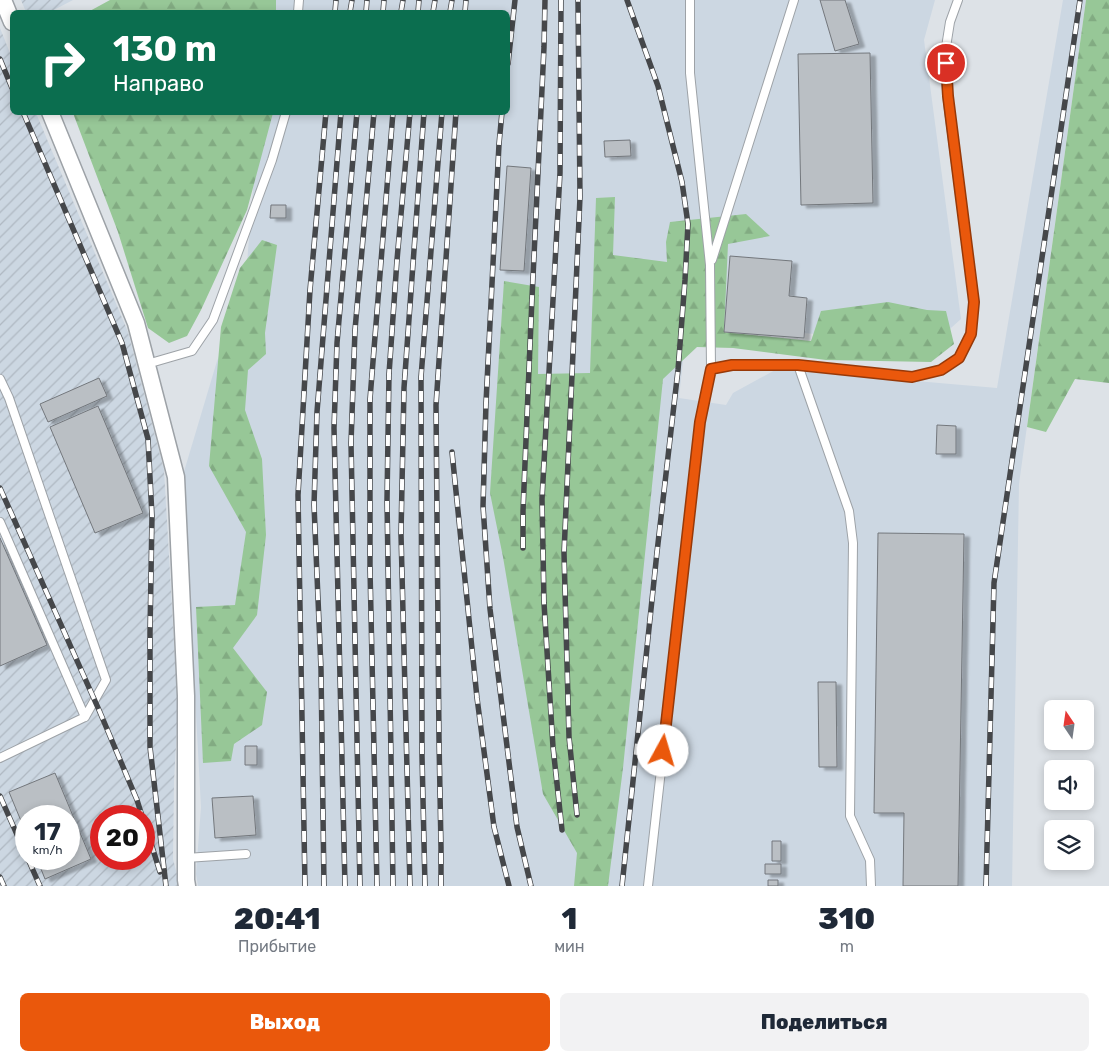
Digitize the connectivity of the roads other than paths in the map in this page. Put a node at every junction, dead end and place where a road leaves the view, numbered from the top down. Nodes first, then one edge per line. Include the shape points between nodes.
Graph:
1 (3, 0) edge
2 (690, 0) edge
3 (794, 0) edge
4 (958, 0) edge
5 (10, 17) edge
6 (51, 115) edge
7 (285, 115) edge
8 (710, 265) junction
9 (146, 364) junction
10 (798, 365) junction
11 (711, 369) junction
12 (0, 379) edge
13 (0, 522) edge
14 (85, 718) junction
15 (0, 758) edge
16 (246, 854) dead end
17 (186, 858) junction
18 (187, 886) edge
19 (648, 886) edge
20 (870, 886) edge

1 - 5 street
2 - 8 lane via 690,73
3 - 8 lane
4 - 10 lane via 946,47 948,96 974,302 971,334 959,358 941,370 912,377
6 - 9 street via 136,323
7 - 9 lane via 272,160 213,320 192,351
8 - 11 lane
9 - 17 street via 176,477 186,696
10 - 11 lane via 732,365
10 - 20 lane via 849,512 853,543 850,816 870,860
11 - 19 lane via 700,422
12 - 14 lane via 106,680
13 - 14 lane
14 - 15 lane
16 - 17 lane
17 - 18 street

